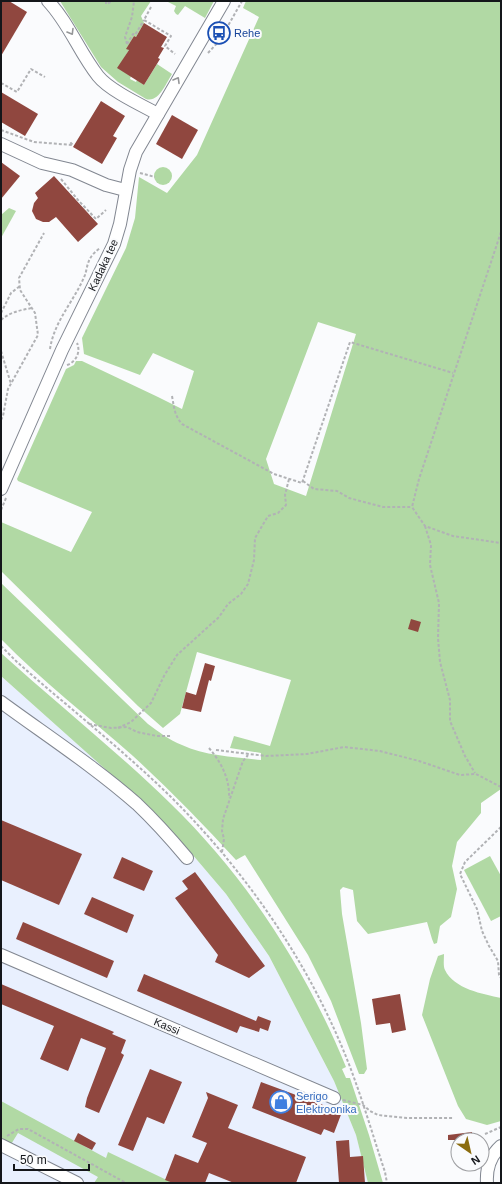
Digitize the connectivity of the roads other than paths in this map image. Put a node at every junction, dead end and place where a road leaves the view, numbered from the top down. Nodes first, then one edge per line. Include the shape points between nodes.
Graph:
1 (48, 1) edge
2 (224, 1) edge
3 (158, 114) junction
4 (1, 144) edge
5 (125, 190) junction
6 (1, 489) edge
7 (1, 702) edge
8 (187, 858) dead end
9 (1, 955) edge
10 (334, 1098) road end
11 (5, 1143) edge
12 (501, 1146) edge
13 (78, 1183) edge
14 (486, 1183) edge

1 -> 3 street via 69,29 98,77 110,87
3 -> 2 street, Kadaka tee
3 - 5 street, Kadaka tee via 136,152
4 - 5 street via 42,163 72,170 106,185
5 - 6 street, Kadaka tee via 114,244 62,350
7 - 8 street via 137,804
9 - 10 street, Kassi
11 - 13 street
12 - 14 street via 488,1165

